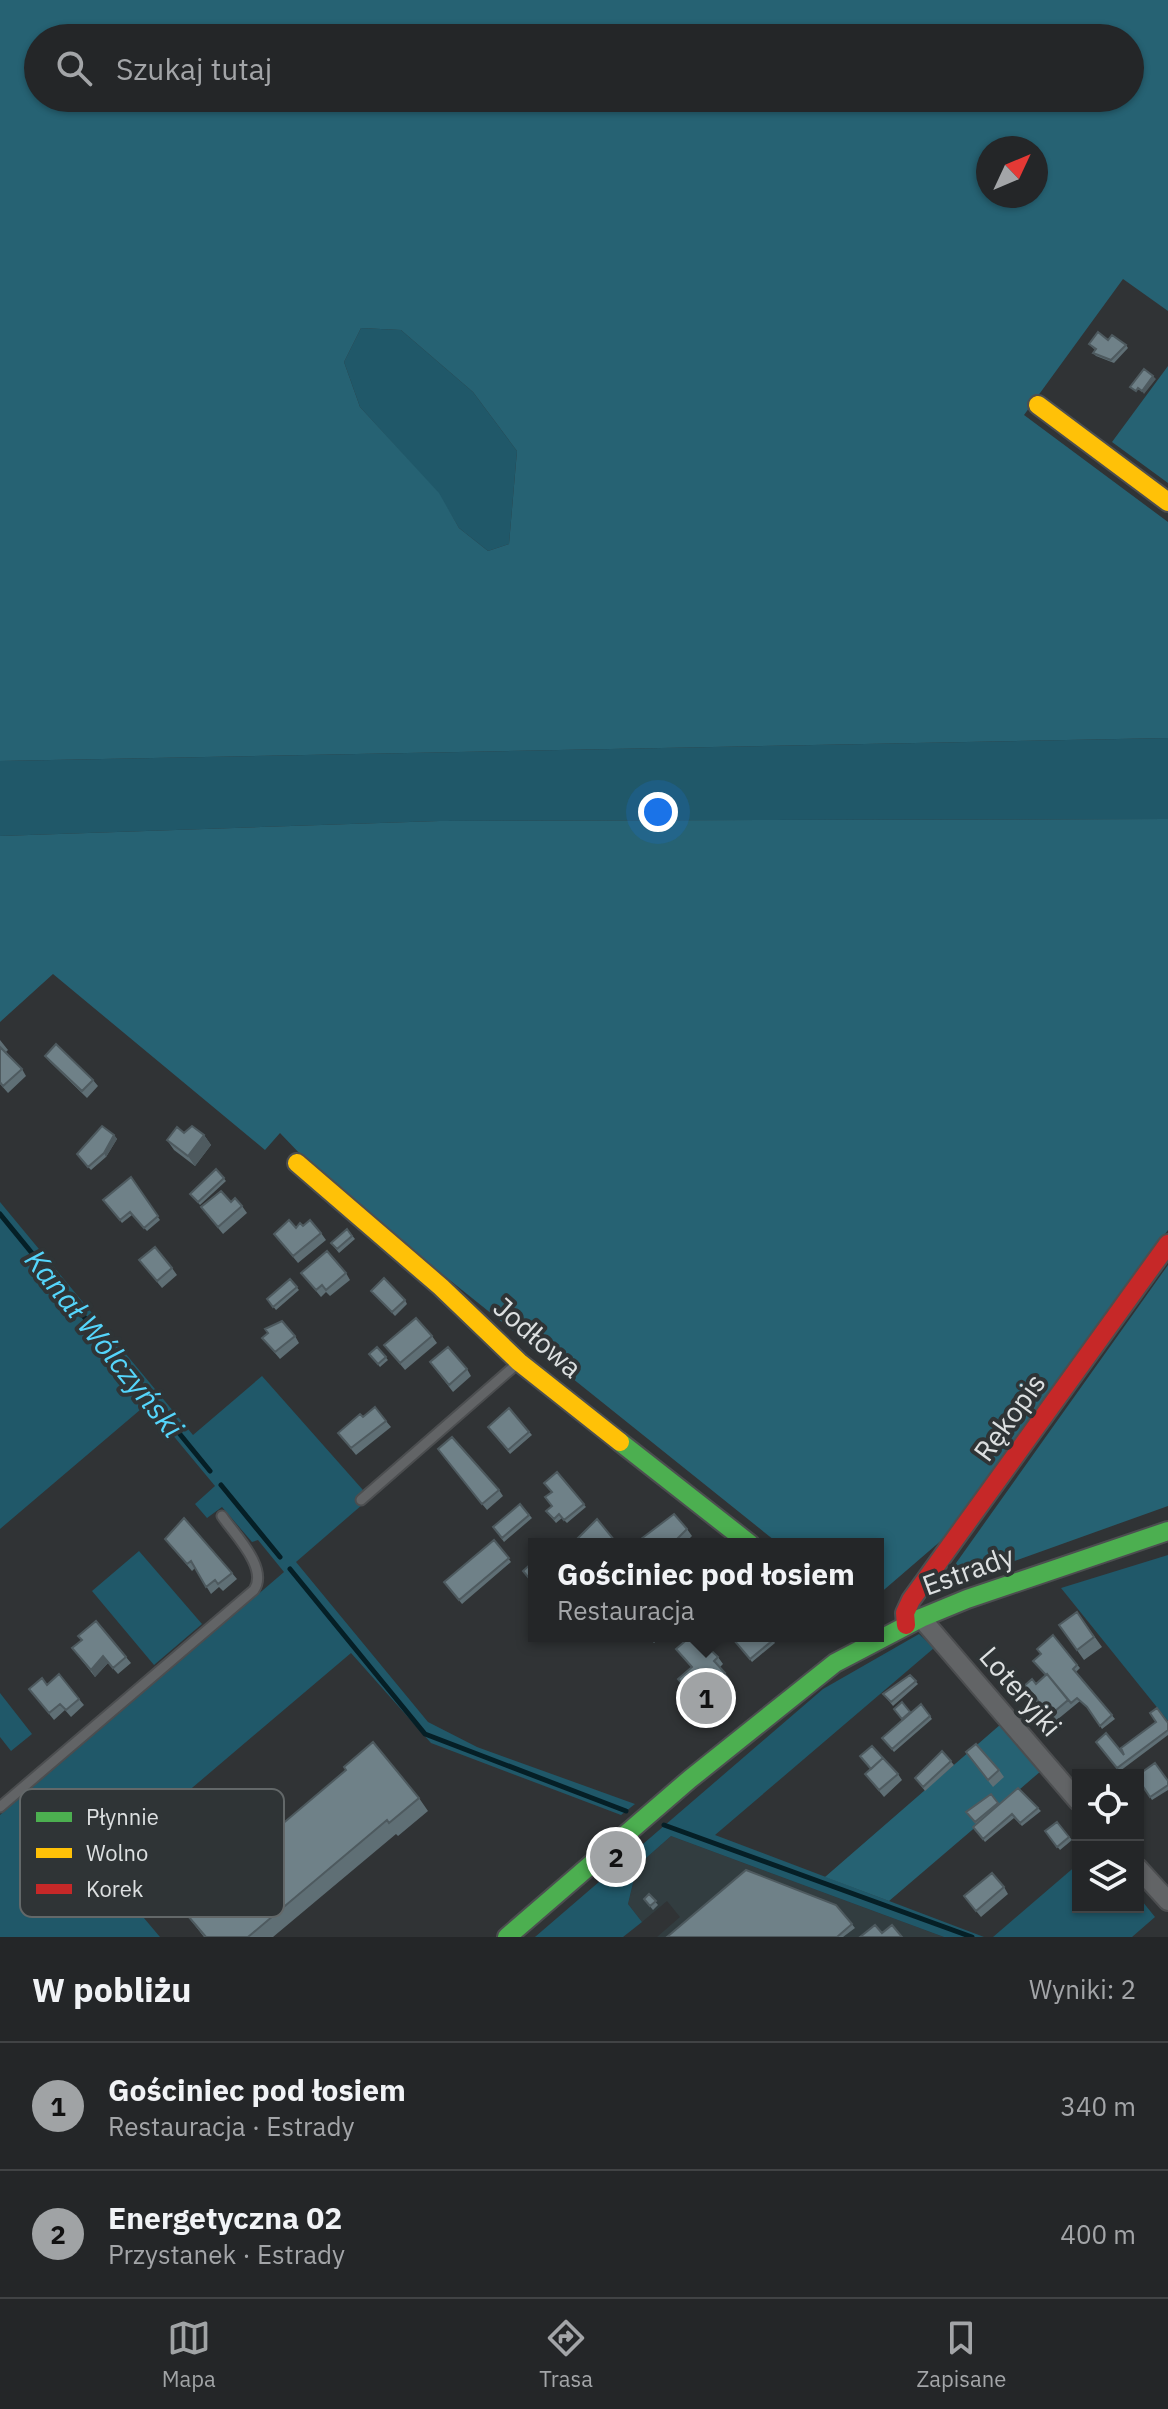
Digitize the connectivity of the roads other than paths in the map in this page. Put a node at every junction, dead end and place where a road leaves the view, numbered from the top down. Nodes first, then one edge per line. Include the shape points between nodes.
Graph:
1 (1038, 405) dead end
2 (1168, 502) edge
3 (297, 1163) dead end
4 (1168, 1244) edge
5 (519, 1362) junction
6 (361, 1500) dead end
7 (222, 1516) dead end
8 (1168, 1531) edge
9 (742, 1538) edge
10 (913, 1622) junction
11 (884, 1633) edge
12 (866, 1642) edge
13 (21, 1789) edge
14 (20, 1790) edge
15 (1072, 1794) edge
16 (0, 1807) edge
17 (1144, 1875) edge
18 (1168, 1901) edge
19 (509, 1936) edge

1 - 2 street
3 - 5 street, Jodłowa
4 - 10 street, Rękopis via 911,1600 905,1613
5 - 6 lane
5 - 9 street, Jodłowa
7 - 13 lane via 258,1571 259,1584
8 - 10 street, Estrady
10 - 11 street, Estrady
10 - 15 street, Loteryjki
12 - 19 street, Estrady via 803,1686
14 - 16 lane
17 - 18 street

